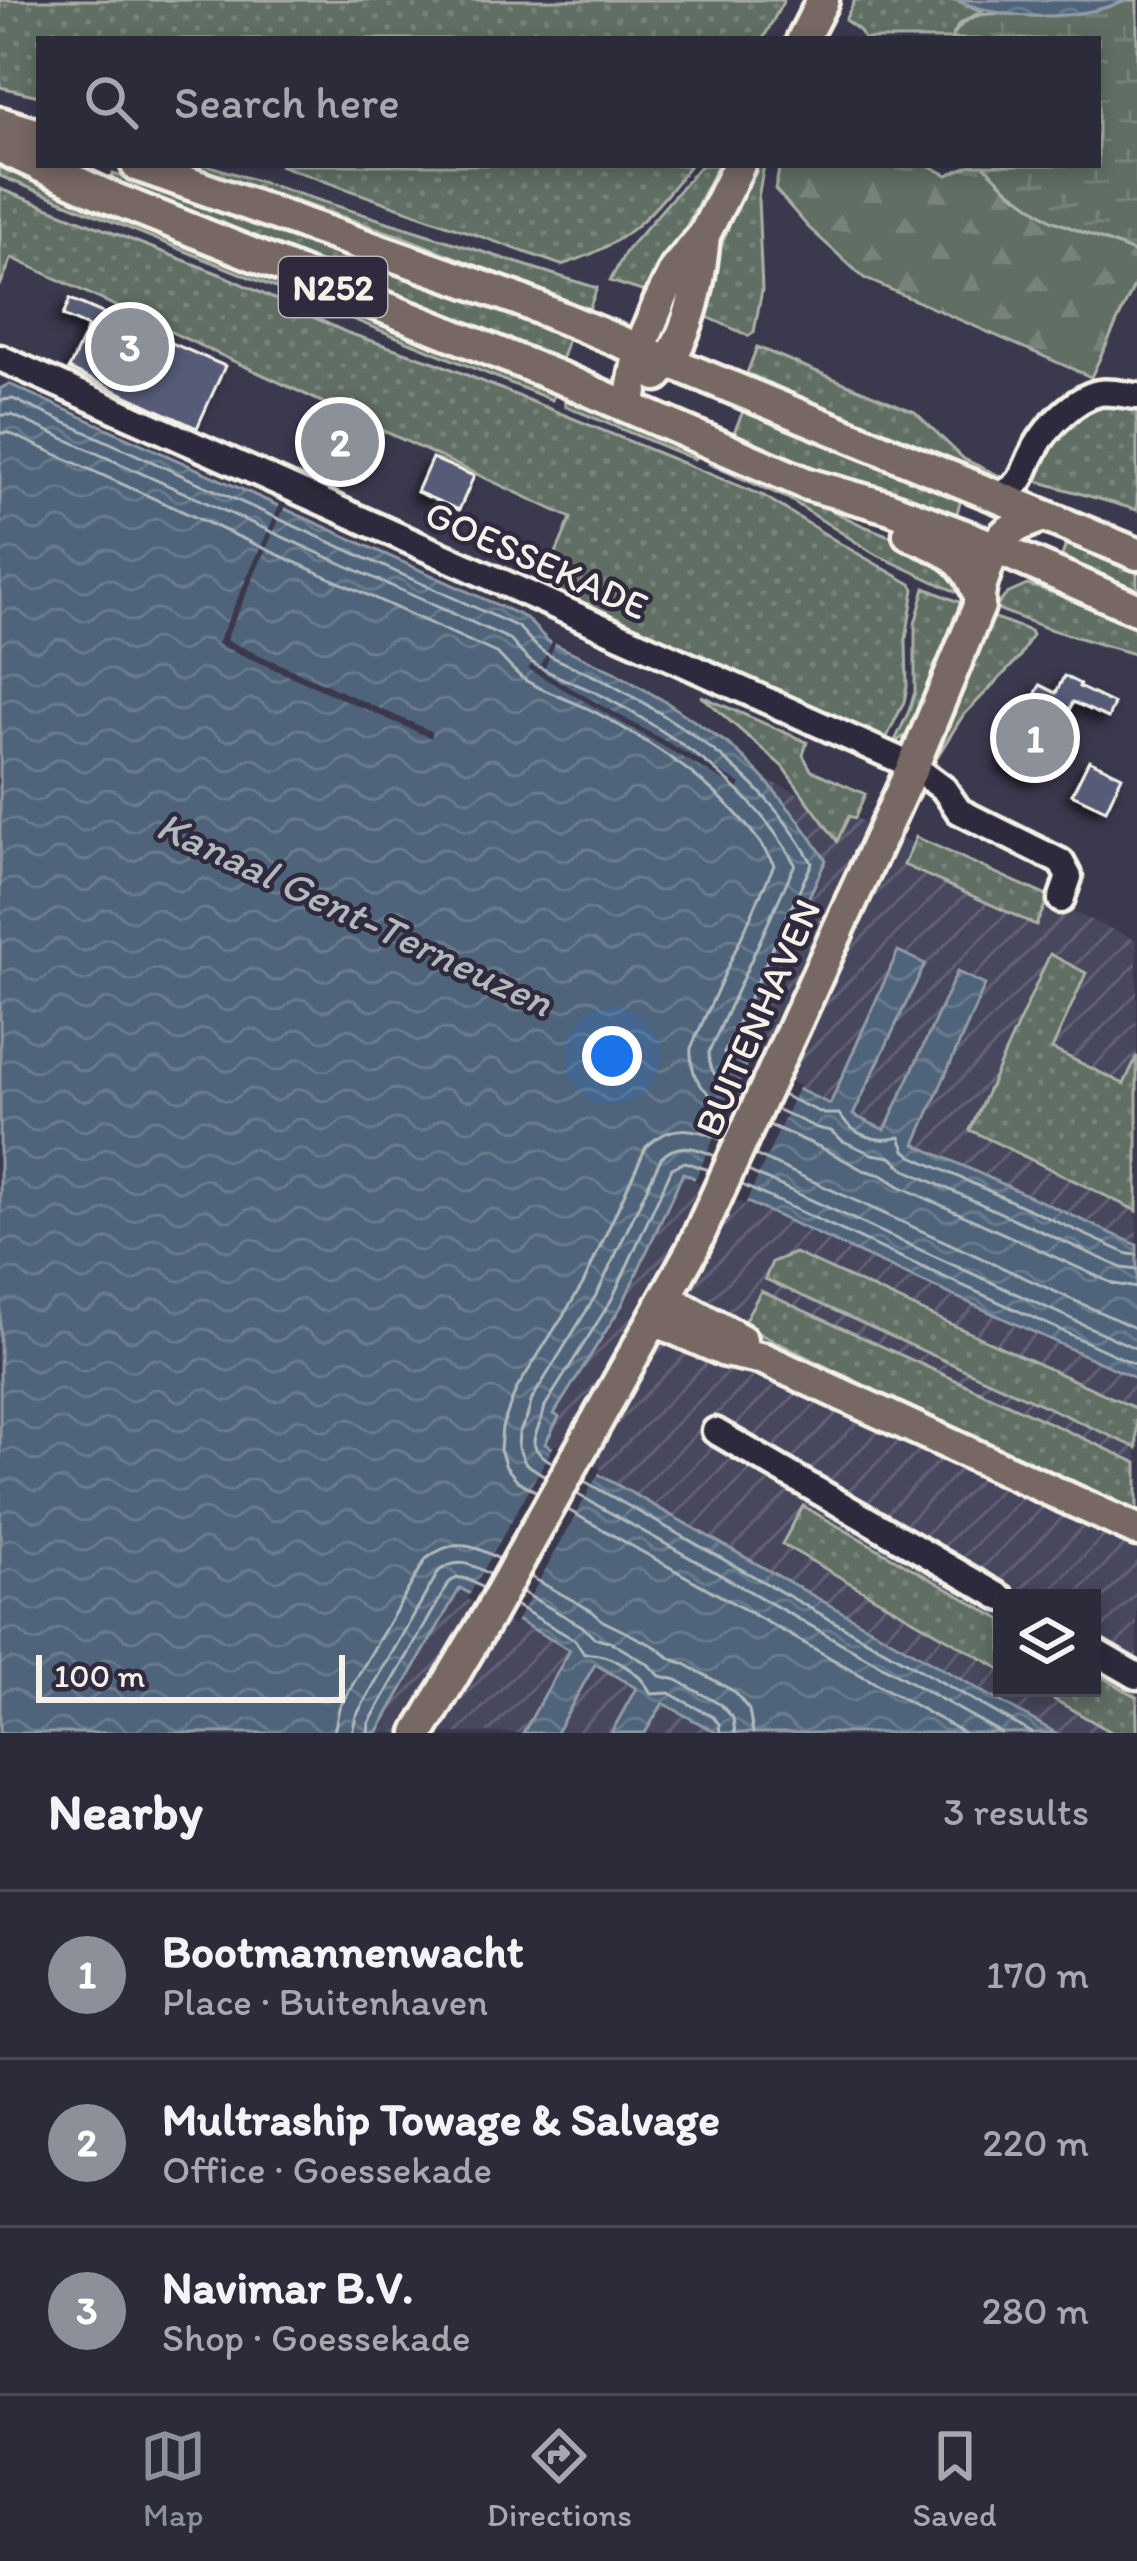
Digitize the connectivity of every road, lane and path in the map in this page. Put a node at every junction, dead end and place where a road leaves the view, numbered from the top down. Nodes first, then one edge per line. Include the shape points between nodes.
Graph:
1 (823, 0) edge
2 (805, 36) edge
3 (0, 123) edge
4 (36, 134) edge
5 (0, 147) edge
6 (36, 164) edge
7 (46, 168) edge
8 (146, 168) edge
9 (738, 168) edge
10 (704, 235) junction
11 (640, 349) junction
12 (0, 358) edge
13 (669, 362) junction
14 (1137, 396) edge
15 (629, 406) junction
16 (808, 484) junction
17 (997, 497) junction
18 (1043, 517) junction
19 (994, 547) junction
20 (1137, 554) edge
21 (1054, 575) junction
22 (979, 600) junction
23 (1137, 609) edge
24 (913, 766) junction
25 (1061, 900) dead end
26 (661, 1309) junction
27 (715, 1431) dead end
28 (1137, 1530) edge
29 (993, 1593) edge
30 (1101, 1655) edge
31 (1137, 1676) edge
32 (419, 1733) edge

1 - 2 main road
3 - 4 main road
5 - 6 main road, N252
7 - 15 main road, N252
8 - 11 main road, N252
9 - 10 main road
10 - 11 main road via 676,268
10 - 13 main road via 700,277
11 - 13 main road, N252
11 - 15 main road
12 - 24 street, GOESSEKADE
13 - 15 main road
13 - 17 main road, N252
14 - 17 street via 1098,393 1072,407 1050,426 1022,481
15 - 16 main road, N252
16 - 19 main road, N252
16 - 22 main road, N252 via 959,559
17 - 18 main road, N252
18 - 19 main road via 1013,527
18 - 20 main road, N252
19 - 21 main road, N252
19 - 22 main road, BUITENHAVEN
21 - 22 main road via 1006,583
21 - 23 main road, N252
22 - 24 main road, BUITENHAVEN
24 - 25 street via 959,812 1061,862 1069,877
24 - 26 main road, BUITENHAVEN
26 - 28 main road via 736,1335 764,1359
26 - 32 main road, BUITENHAVEN
27 - 29 street
30 - 31 street

